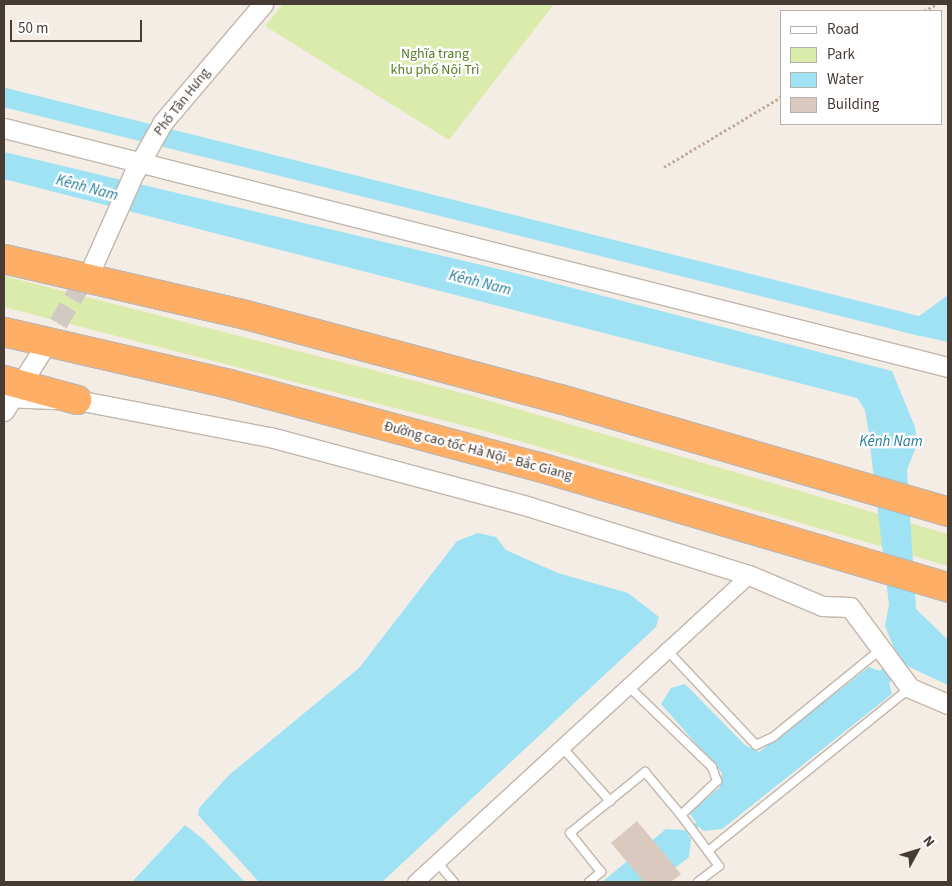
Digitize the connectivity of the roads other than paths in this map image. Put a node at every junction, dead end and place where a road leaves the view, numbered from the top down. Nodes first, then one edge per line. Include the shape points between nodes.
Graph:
1 (263, 4) edge
2 (4, 128) edge
3 (140, 163) junction
4 (4, 259) edge
5 (93, 265) tunnel mouth
6 (4, 332) edge
7 (44, 347) tunnel mouth
8 (948, 368) edge
9 (9, 394) edge
10 (77, 400) joint
11 (948, 512) edge
12 (749, 575) junction
13 (948, 587) edge
14 (665, 648) junction
15 (880, 650) junction
16 (627, 685) junction
17 (910, 688) junction
18 (948, 704) edge
19 (561, 746) junction
20 (610, 801) junction
21 (681, 815) junction
22 (708, 851) junction
23 (437, 862) junction
24 (415, 882) edge
25 (454, 882) edge
26 (589, 882) edge
27 (698, 882) edge

1 - 3 street, Phố Tân Hưng via 163,122
2 - 3 street
3 - 5 street, Phố Tân Hưng
3 - 8 street
4 - 11 highway via 246,315 560,399
6 - 13 highway, Đường cao tốc Hà Nội - Bắc Giang via 229,384 539,467
7 - 9 street
9 - 10 highway
10 - 12 street via 279,439 527,506
12 - 14 street
12 - 15 street via 822,606 850,607
14 - 15 lane via 756,745 773,738
14 - 16 street
15 - 17 street
16 - 19 street
16 - 21 lane via 716,775 712,788
17 - 18 street
17 - 22 lane
19 - 20 lane
19 - 23 street
20 - 21 lane via 645,772
20 - 26 lane via 570,833 602,872
21 - 22 lane
22 - 27 lane via 719,866
23 - 24 street
23 - 25 lane

